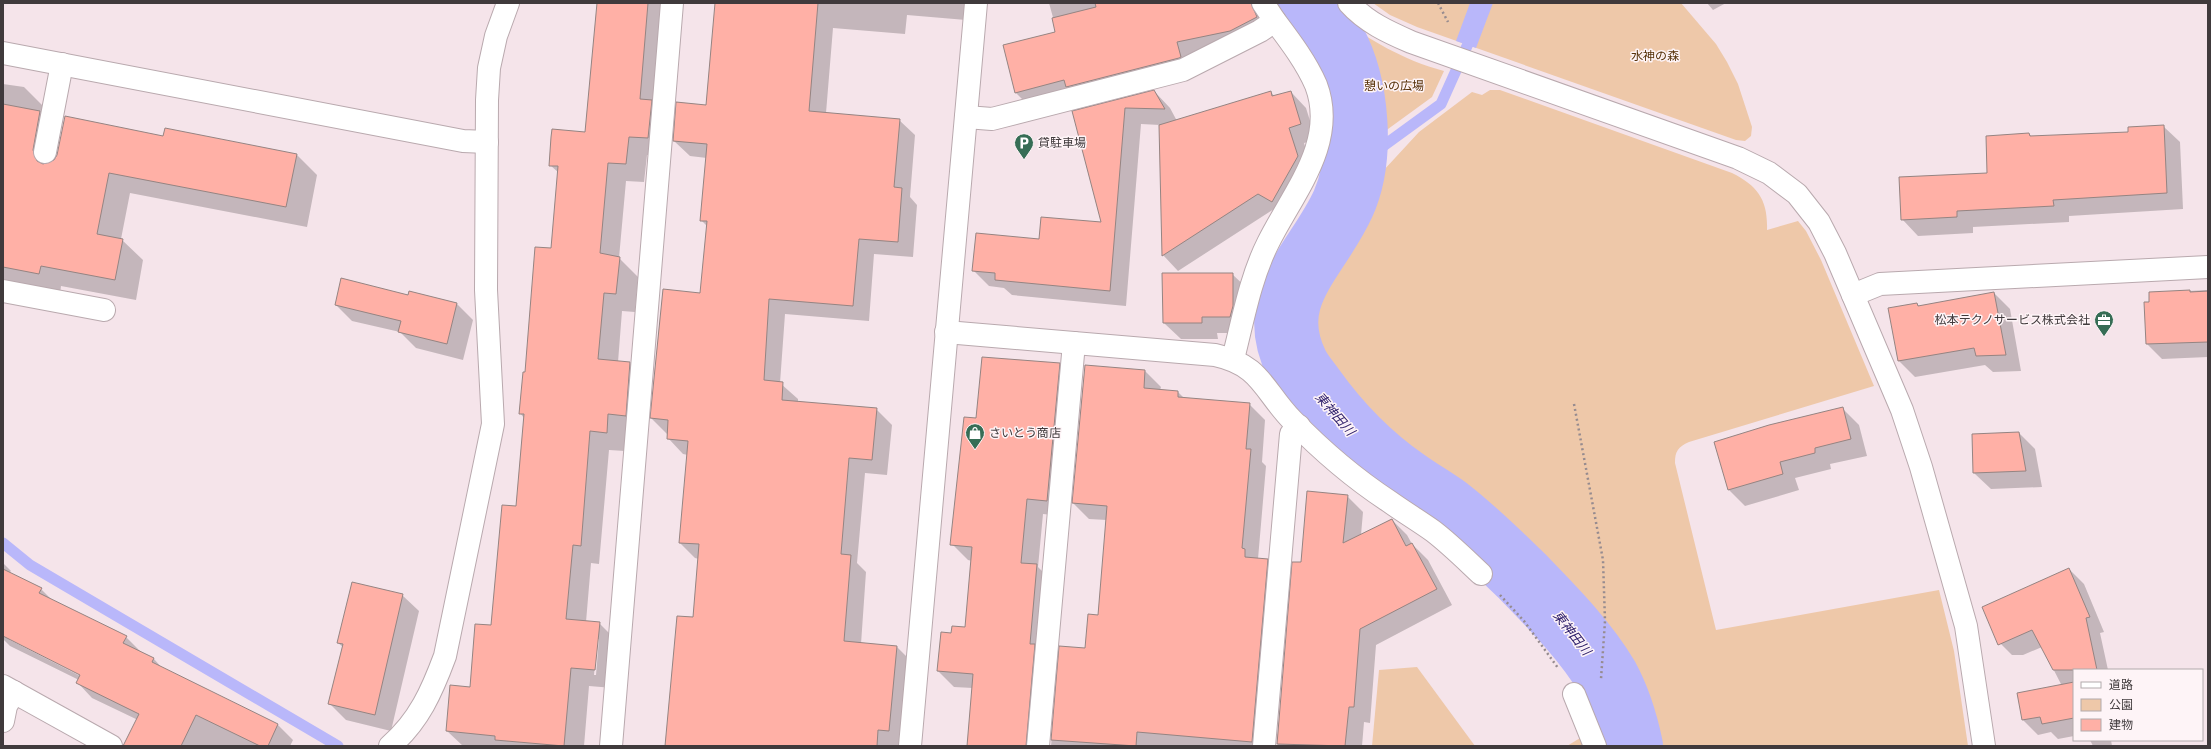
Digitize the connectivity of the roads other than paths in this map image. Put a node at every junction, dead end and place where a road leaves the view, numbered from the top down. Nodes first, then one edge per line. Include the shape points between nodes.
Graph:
1 (508, 3) edge
2 (672, 3) edge
3 (976, 3) edge
4 (1263, 3) edge
5 (1349, 3) edge
6 (1276, 21) junction
7 (3, 53) edge
8 (62, 64) junction
9 (966, 117) junction
10 (487, 142) junction
11 (45, 152) dead end
12 (2208, 268) edge
13 (3, 291) edge
14 (1853, 295) junction
15 (104, 310) dead end
16 (946, 332) junction
17 (1074, 343) junction
18 (1233, 359) junction
19 (1299, 426) junction
20 (1481, 574) road end
21 (8, 689) edge
22 (1574, 694) road end
23 (3, 721) edge
24 (112, 746) edge
25 (390, 746) edge
26 (611, 746) edge
27 (910, 746) edge
28 (1038, 746) edge
29 (1264, 746) edge
30 (1595, 746) edge
31 (1984, 746) edge

1 - 10 street via 488,68
2 - 26 street
3 - 9 street
4 - 6 street
5 - 14 street via 1382,29 1738,158 1770,173 1797,194 1819,222
6 - 9 street via 1183,70 992,119
6 - 18 street via 1304,62 1316,86 1322,112 1319,139 1311,165 1260,263 1248,295
7 - 8 street
8 - 10 street via 463,141
8 - 11 street
9 - 16 street
10 - 25 street via 486,290 493,424 445,656 420,715 403,736
12 - 14 street via 1880,284
13 - 15 street
14 - 31 street via 1902,410 1922,467 1966,626
16 - 17 street
16 - 27 street
17 - 18 street via 1215,355
17 - 28 street
18 - 19 street via 1249,368 1262,380 1279,405
19 - 20 street via 1345,469 1433,531
19 - 29 street via 1291,434
21 - 23 street
21 - 24 street
22 - 30 street

